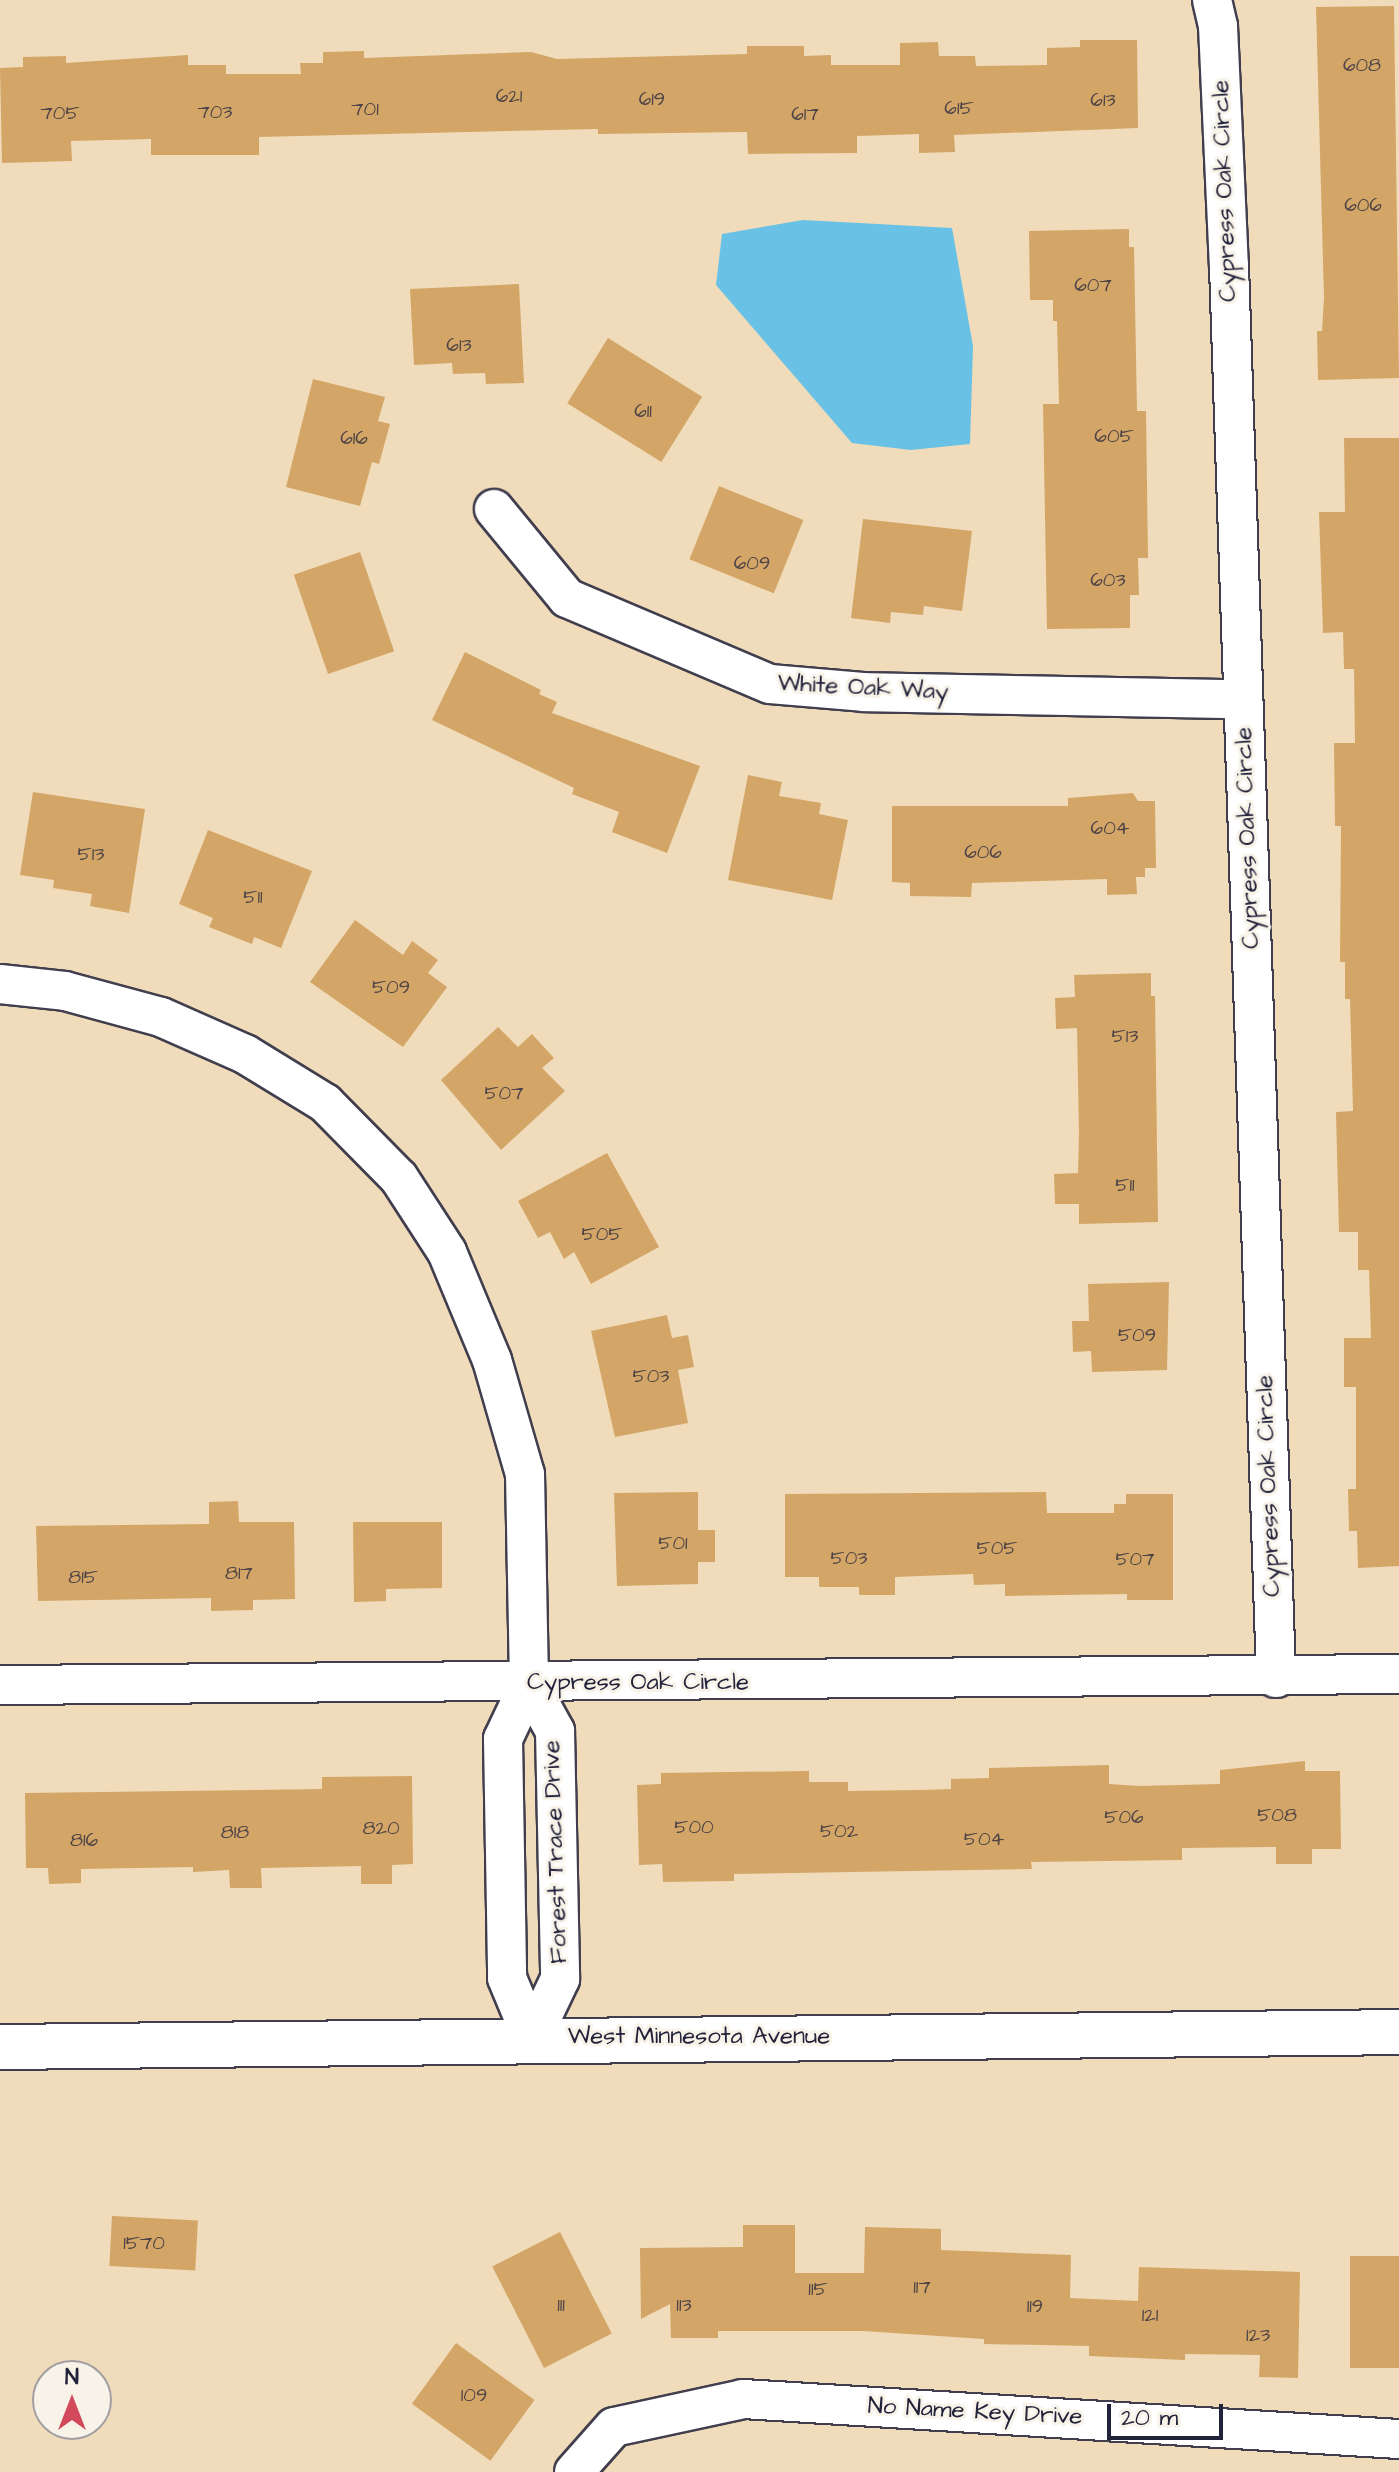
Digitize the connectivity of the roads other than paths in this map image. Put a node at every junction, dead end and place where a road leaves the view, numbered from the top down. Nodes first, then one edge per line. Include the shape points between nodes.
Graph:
1 (1212, 0) edge
2 (494, 509) dead end
3 (1243, 699) junction
4 (0, 984) edge
5 (1399, 1674) edge
6 (1276, 1678) junction
7 (529, 1684) junction
8 (0, 1685) edge
9 (1399, 2032) edge
10 (532, 2038) junction
11 (0, 2047) edge
12 (1399, 2439) edge
13 (574, 2472) edge

1 - 3 street, Cypress Oak Circle via 1219,41
2 - 3 street, White Oak Way via 567,598 770,684 863,692
3 - 6 street, Cypress Oak Circle
4 - 7 street, Forest Trace Drive via 65,991 161,1017 245,1054 325,1103 399,1178 453,1265 492,1360 525,1474
5 - 6 street, Cypress Oak Circle
6 - 7 street, Cypress Oak Circle
7 - 8 street, Cypress Oak Circle
7 - 10 street, Forest Trace Drive via 503,1739 507,1978
7 - 10 street, Forest Trace Drive via 555,1731 560,1979
9 - 10 street, West Minnesota Avenue
10 - 11 street, West Minnesota Avenue
12 - 13 street, No Name Key Drive via 743,2399 614,2427

